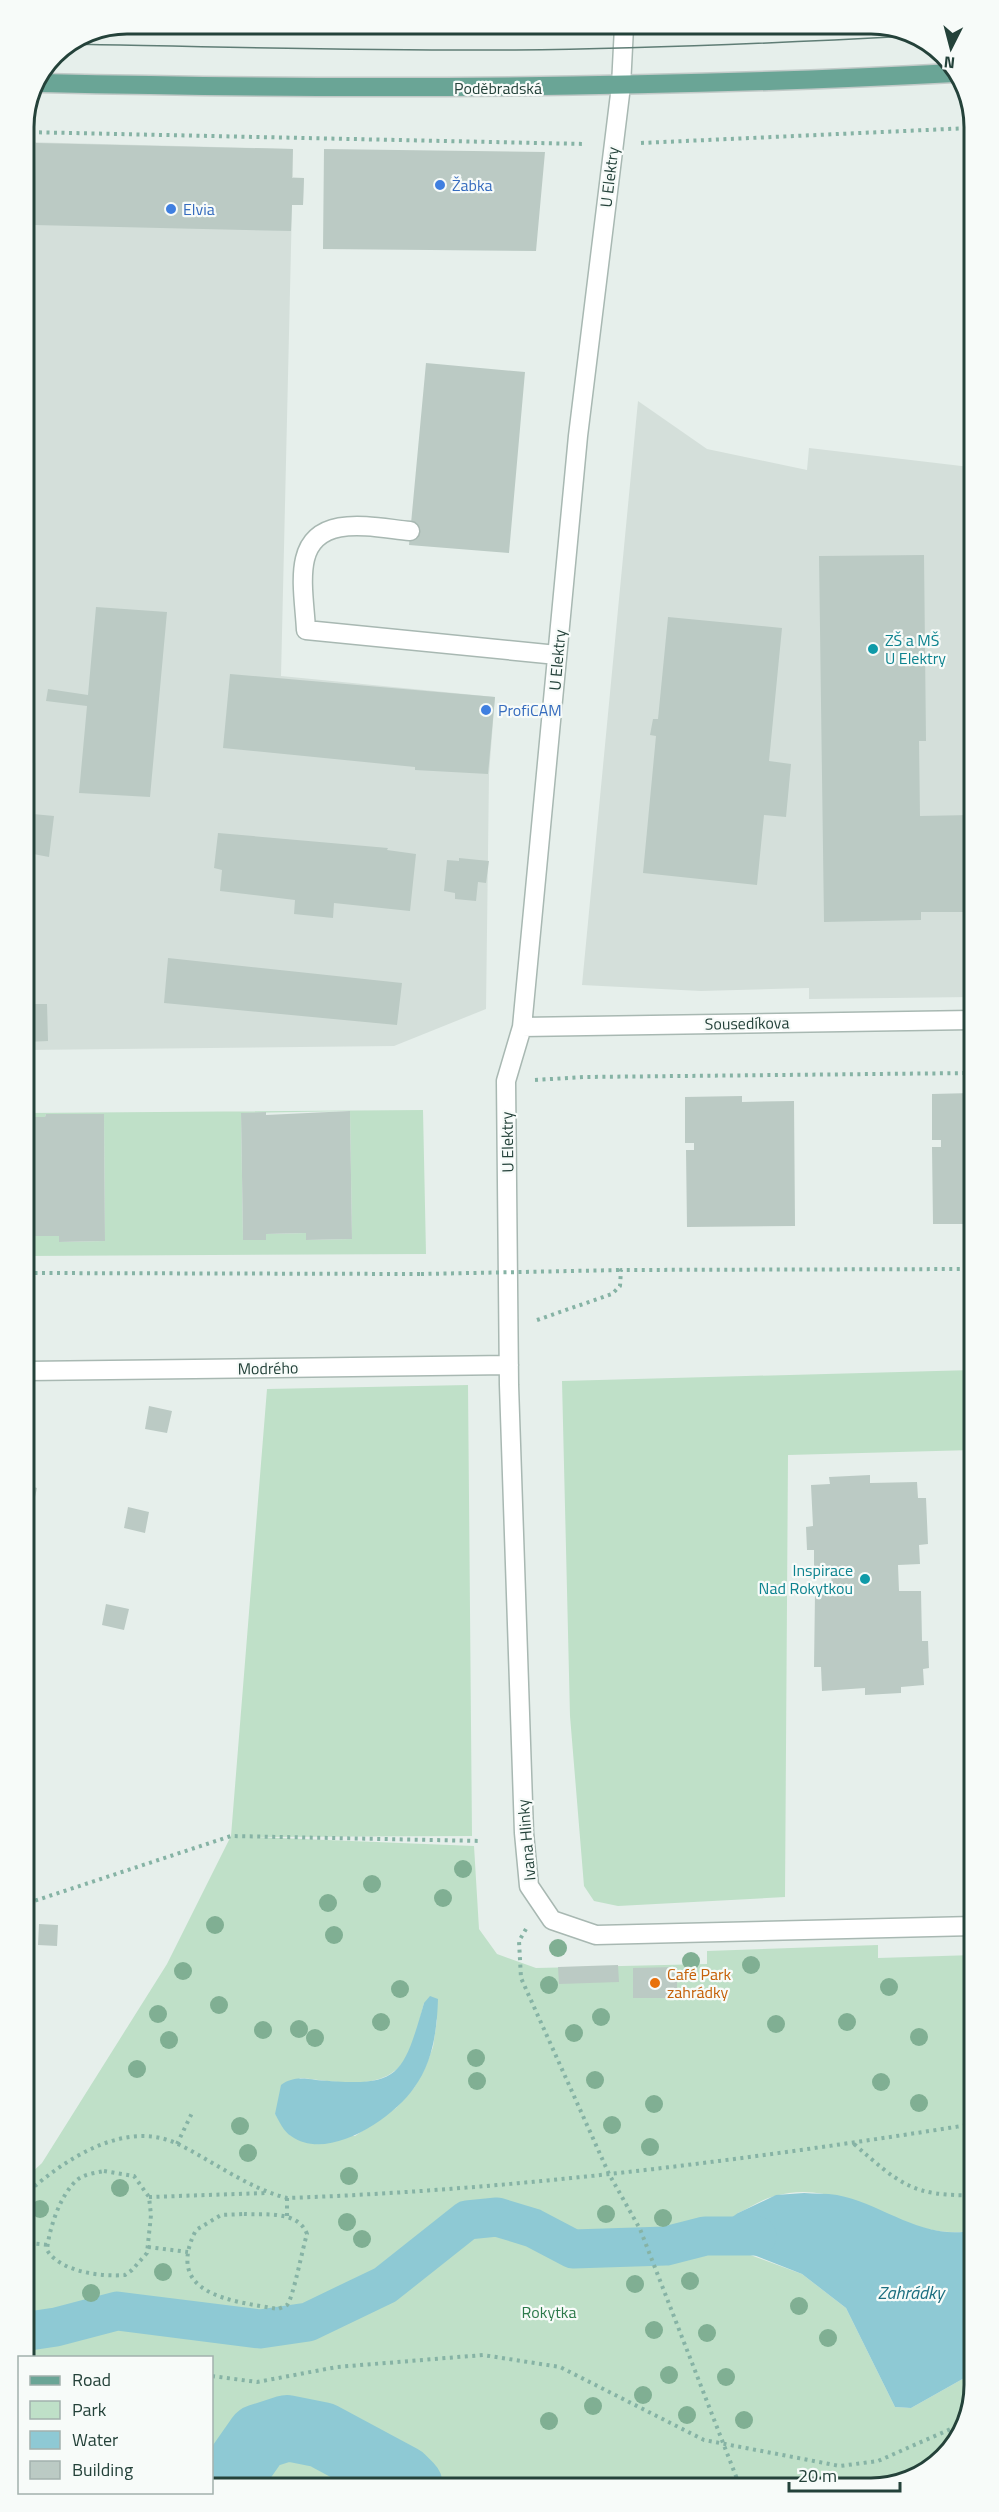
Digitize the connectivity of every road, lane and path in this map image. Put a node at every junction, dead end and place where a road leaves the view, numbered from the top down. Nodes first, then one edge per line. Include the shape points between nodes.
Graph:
1 (624, 35) edge
2 (921, 75) edge
3 (46, 83) edge
4 (621, 86) junction
5 (964, 128) edge
6 (35, 132) edge
7 (613, 145) junction
8 (411, 531) dead end
9 (557, 655) junction
10 (964, 1020) edge
11 (522, 1027) junction
12 (964, 1073) edge
13 (527, 1080) dead end
14 (964, 1269) edge
15 (621, 1270) junction
16 (34, 1273) edge
17 (536, 1320) dead end
18 (509, 1365) junction
19 (34, 1371) edge
20 (482, 1841) dead end
21 (34, 1901) edge
22 (542, 1904) junction
23 (964, 1926) edge
24 (192, 2113) dead end
25 (964, 2126) edge
26 (853, 2143) junction
27 (177, 2144) junction
28 (609, 2174) junction
29 (34, 2187) edge
30 (266, 2193) junction
31 (964, 2195) edge
32 (149, 2197) junction
33 (287, 2198) junction
34 (287, 2217) junction
35 (34, 2244) edge
36 (48, 2245) junction
37 (148, 2247) junction
38 (188, 2252) junction
39 (213, 2376) edge
40 (954, 2428) edge
41 (724, 2444) junction
42 (737, 2478) edge

1 - 4 street, U Elektry
2 - 4 main road, Poděbradská
3 - 4 main road, Poděbradská
4 - 7 street, U Elektry
5 - 7 path
6 - 7 path
7 - 9 street, U Elektry via 578,436
8 - 9 street via 348,526 321,532 311,542 305,561 306,630
9 - 11 street, U Elektry
10 - 11 street, Sousedíkova
11 - 18 street, U Elektry via 506,1081
12 - 13 path
14 - 15 path
15 - 16 path, bridge
15 - 17 path via 620,1286 612,1294
18 - 19 street, Modrého
18 - 22 street, Ivana Hlinky via 524,1833 529,1886
20 - 21 path via 231,1836
22 - 23 street, Ivana Hlinky via 552,1920 596,1935
22 - 28 path via 519,1941 521,1978
24 - 27 path
25 - 26 path
26 - 28 path
26 - 31 path via 897,2181 920,2192
27 - 29 path via 152,2137 130,2137 94,2147
27 - 30 path
28 - 33 path
28 - 41 path via 657,2267
30 - 32 path
30 - 33 path
32 - 36 path via 134,2176 124,2173 104,2171 78,2179 66,2196
32 - 37 path
33 - 34 path
34 - 38 path via 221,2215 196,2230
34 - 38 path via 301,2223 307,2234 289,2301 282,2308 215,2296 193,2280
35 - 36 path
36 - 37 path via 51,2256 64,2265 113,2275 125,2275 132,2270
37 - 38 path
39 - 41 path via 257,2382 337,2367 483,2355 560,2367 704,2440
40 - 41 path via 878,2461 840,2466
41 - 42 path

